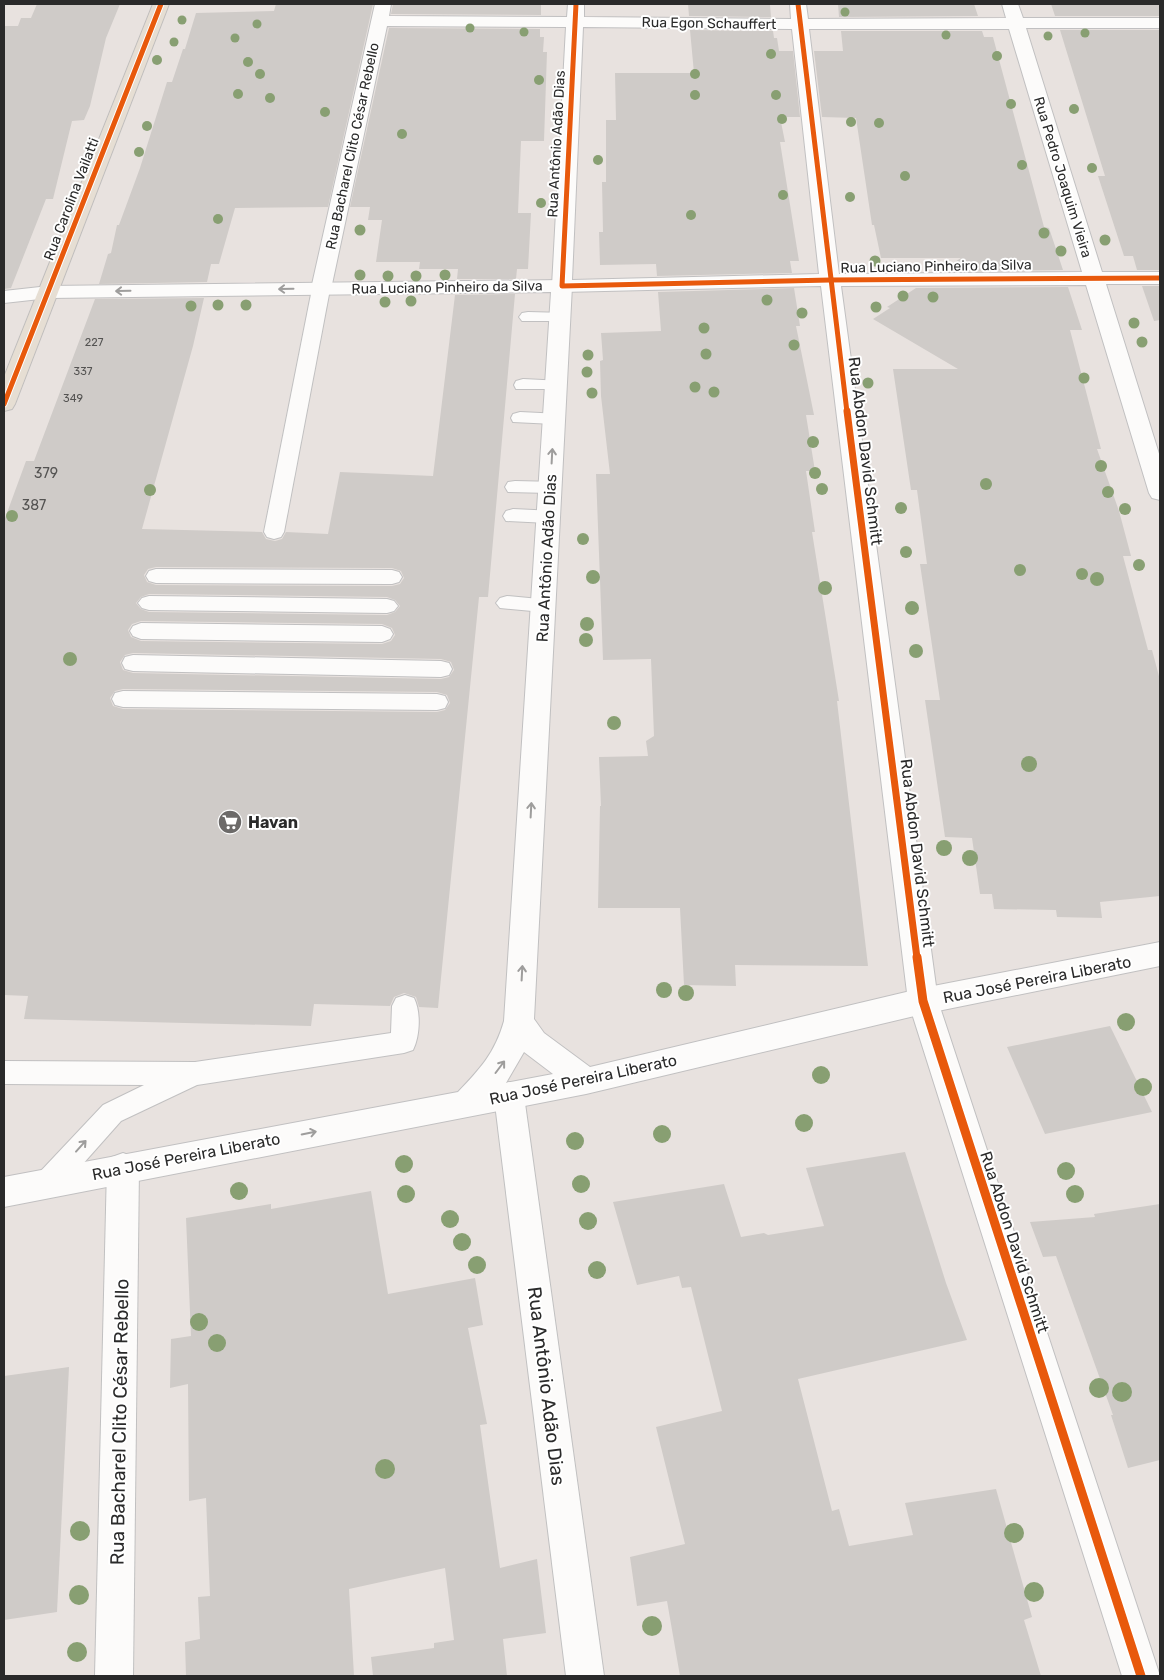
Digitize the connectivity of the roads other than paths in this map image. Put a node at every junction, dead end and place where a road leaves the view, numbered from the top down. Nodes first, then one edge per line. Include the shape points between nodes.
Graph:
1 (161, 4) edge
2 (1010, 4) edge
3 (381, 12) edge
4 (575, 13) edge
5 (799, 14) edge
6 (1016, 23) junction
7 (1160, 23) edge
8 (1093, 276) junction
9 (1160, 278) edge
10 (830, 280) junction
11 (562, 286) junction
12 (321, 289) junction
13 (48, 292) junction
14 (4, 297) edge
15 (528, 317) dead end
16 (560, 317) junction
17 (523, 385) dead end
18 (556, 385) junction
19 (4, 404) edge
20 (520, 418) dead end
21 (554, 418) junction
22 (515, 487) dead end
23 (550, 487) junction
24 (1160, 493) edge
25 (513, 516) dead end
26 (548, 516) junction
27 (274, 532) dead end
28 (156, 576) dead end
29 (392, 577) dead end
30 (149, 603) dead end
31 (507, 604) dead end
32 (543, 605) junction
33 (387, 606) dead end
34 (141, 631) dead end
35 (382, 634) dead end
36 (133, 663) dead end
37 (441, 669) dead end
38 (123, 699) dead end
39 (437, 702) dead end
40 (1160, 954) edge
41 (922, 1002) junction
42 (405, 1006) dead end
43 (519, 1021) junction
44 (4, 1072) edge
45 (195, 1074) junction
46 (586, 1081) junction
47 (509, 1096) junction
48 (467, 1103) junction
49 (123, 1168) junction
50 (48, 1183) junction
51 (4, 1192) edge
52 (114, 1676) edge
53 (585, 1676) edge
54 (1141, 1676) edge

1 - 13 main road, Rua Carolina Vailatti
2 - 6 street, Rua Pedro Joaquim Vieira
3 - 4 street, Rua Egon Schauffert
3 - 12 street, Rua Bacharel Clito César Rebello
4 - 5 street, Rua Egon Schauffert
4 - 11 street, Rua Antônio Adão Dias
5 - 6 street, Rua Egon Schauffert
5 - 10 street, Rua Abdon David Schmitt
6 - 7 street, Rua Egon Schauffert
6 - 8 street, Rua Pedro Joaquim Vieira
8 - 9 street, Rua Luciano Pinheiro da Silva
8 - 10 street, Rua Luciano Pinheiro da Silva
8 - 24 street, Rua Pedro Joaquim Vieira
10 - 11 street, Rua Luciano Pinheiro da Silva
10 - 41 street, Rua Abdon David Schmitt
11 - 12 street, Rua Luciano Pinheiro da Silva
11 - 16 street, Rua Antônio Adão Dias
12 -> 13 street, Rua Luciano Pinheiro da Silva
12 - 27 lane
13 - 14 street, Rua Luciano Pinheiro da Silva
13 - 19 main road, Rua Carolina Vailatti
15 - 16 lane
16 - 18 street, Rua Antônio Adão Dias
17 - 18 lane
18 - 21 street, Rua Antônio Adão Dias
20 - 21 lane
23 -> 21 street, Rua Antônio Adão Dias
22 - 23 lane
23 - 26 street, Rua Antônio Adão Dias
25 - 26 lane
26 - 32 street, Rua Antônio Adão Dias
28 - 29 lane
30 - 33 lane
31 - 32 lane
43 -> 32 street, Rua Antônio Adão Dias
34 - 35 lane
36 - 37 lane
38 - 39 lane
40 - 41 street, Rua José Pereira Liberato
41 - 46 street, Rua José Pereira Liberato
41 - 54 street, Rua Abdon David Schmitt
42 - 45 lane via 404,1042
43 - 46 street via 534,1042
48 -> 43 street, Rua Antônio Adão Dias via 501,1067 514,1046
44 - 45 lane
50 -> 45 lane via 112,1113
46 - 47 street, Rua José Pereira Liberato
47 - 48 street, Rua José Pereira Liberato
47 - 53 street, Rua Antônio Adão Dias
49 -> 48 street, Rua José Pereira Liberato
49 - 50 street, Rua José Pereira Liberato
49 - 52 street, Rua Bacharel Clito César Rebello
50 - 51 street, Rua José Pereira Liberato

